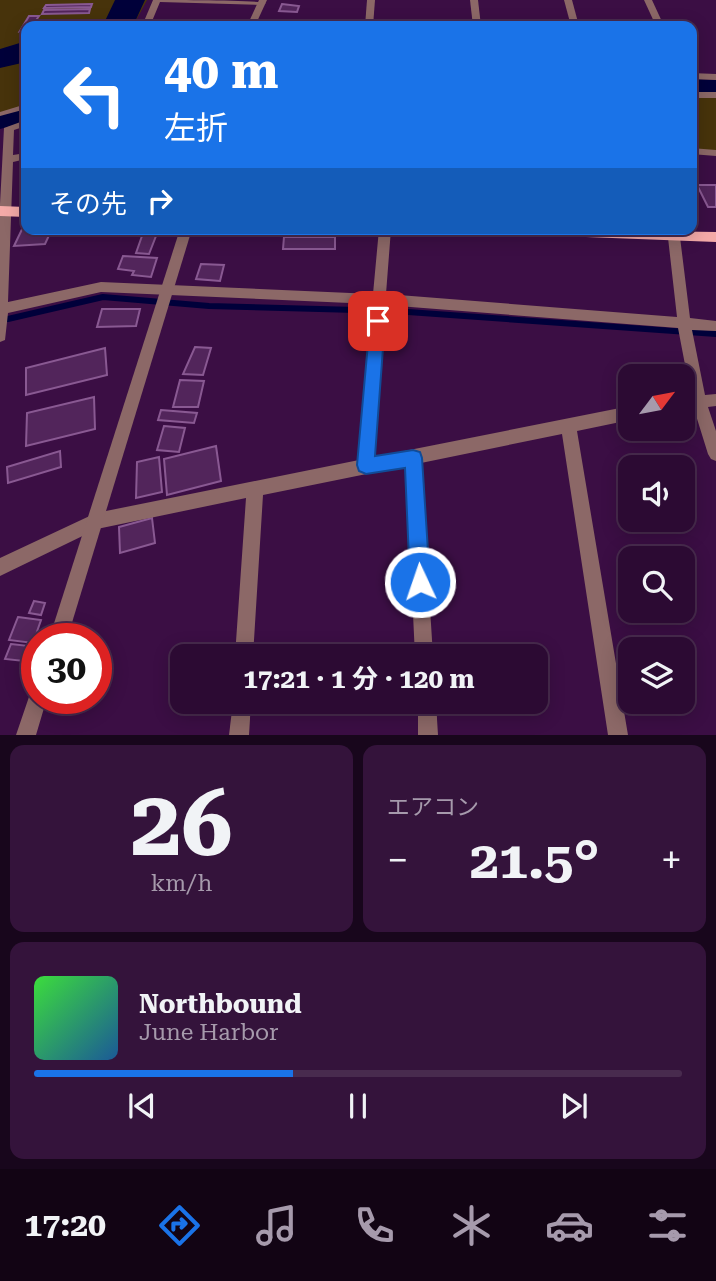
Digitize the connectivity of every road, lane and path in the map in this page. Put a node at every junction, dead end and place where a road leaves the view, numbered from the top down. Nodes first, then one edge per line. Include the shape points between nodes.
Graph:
1 (159, 0) edge
2 (371, 0) edge
3 (474, 0) edge
4 (568, 0) edge
5 (648, 0) edge
6 (262, 2) edge
7 (148, 21) edge
8 (253, 21) edge
9 (369, 21) edge
10 (476, 21) edge
11 (574, 21) edge
12 (658, 21) edge
13 (697, 76) edge
14 (716, 77) edge
15 (697, 95) edge
16 (716, 95) edge
17 (21, 108) edge
18 (0, 114) edge
19 (21, 124) edge
20 (697, 151) edge
21 (716, 153) edge
22 (21, 157) edge
23 (7, 160) junction
24 (2, 211) edge
25 (21, 212) edge
26 (184, 235) edge
27 (385, 235) edge
28 (674, 235) edge
29 (697, 235) edge
30 (716, 237) edge
31 (164, 297) junction
32 (380, 299) junction
33 (1, 315) edge
34 (684, 323) junction
35 (716, 326) edge
36 (0, 336) edge
37 (716, 400) edge
38 (699, 401) junction
39 (695, 402) edge
40 (618, 415) edge
41 (568, 424) junction
42 (716, 454) edge
43 (413, 458) junction
44 (366, 465) junction
45 (255, 489) junction
46 (96, 521) junction
47 (0, 568) edge
48 (63, 623) edge
49 (245, 644) edge
50 (423, 644) edge
51 (33, 714) edge
52 (241, 714) edge
53 (427, 714) edge
54 (26, 735) edge
55 (239, 735) edge
56 (428, 735) edge
57 (618, 735) edge

1 - 6 street
1 - 7 street
2 - 9 street
3 - 10 street
4 - 11 street
5 - 12 street
6 - 8 street
13 - 14 street
15 - 16 street
17 - 18 lane
19 - 23 street via 9,128
20 - 21 street
22 - 23 street
23 - 24 street
24 - 25 main road
24 - 33 street
26 - 31 street
27 - 32 street
28 - 34 street
29 - 30 main road
31 - 32 street
31 - 33 street via 101,287
31 - 46 street
32 - 34 street
32 - 44 street
33 - 36 street
34 - 35 street
34 - 38 street
37 - 38 street
38 - 39 street
38 - 42 street
40 - 41 street
41 - 43 street
41 - 57 street
43 - 44 street
43 - 50 street
44 - 45 street
45 - 46 street
45 - 49 street
46 - 47 street
46 - 48 street
51 - 54 street
52 - 55 street
53 - 56 street

